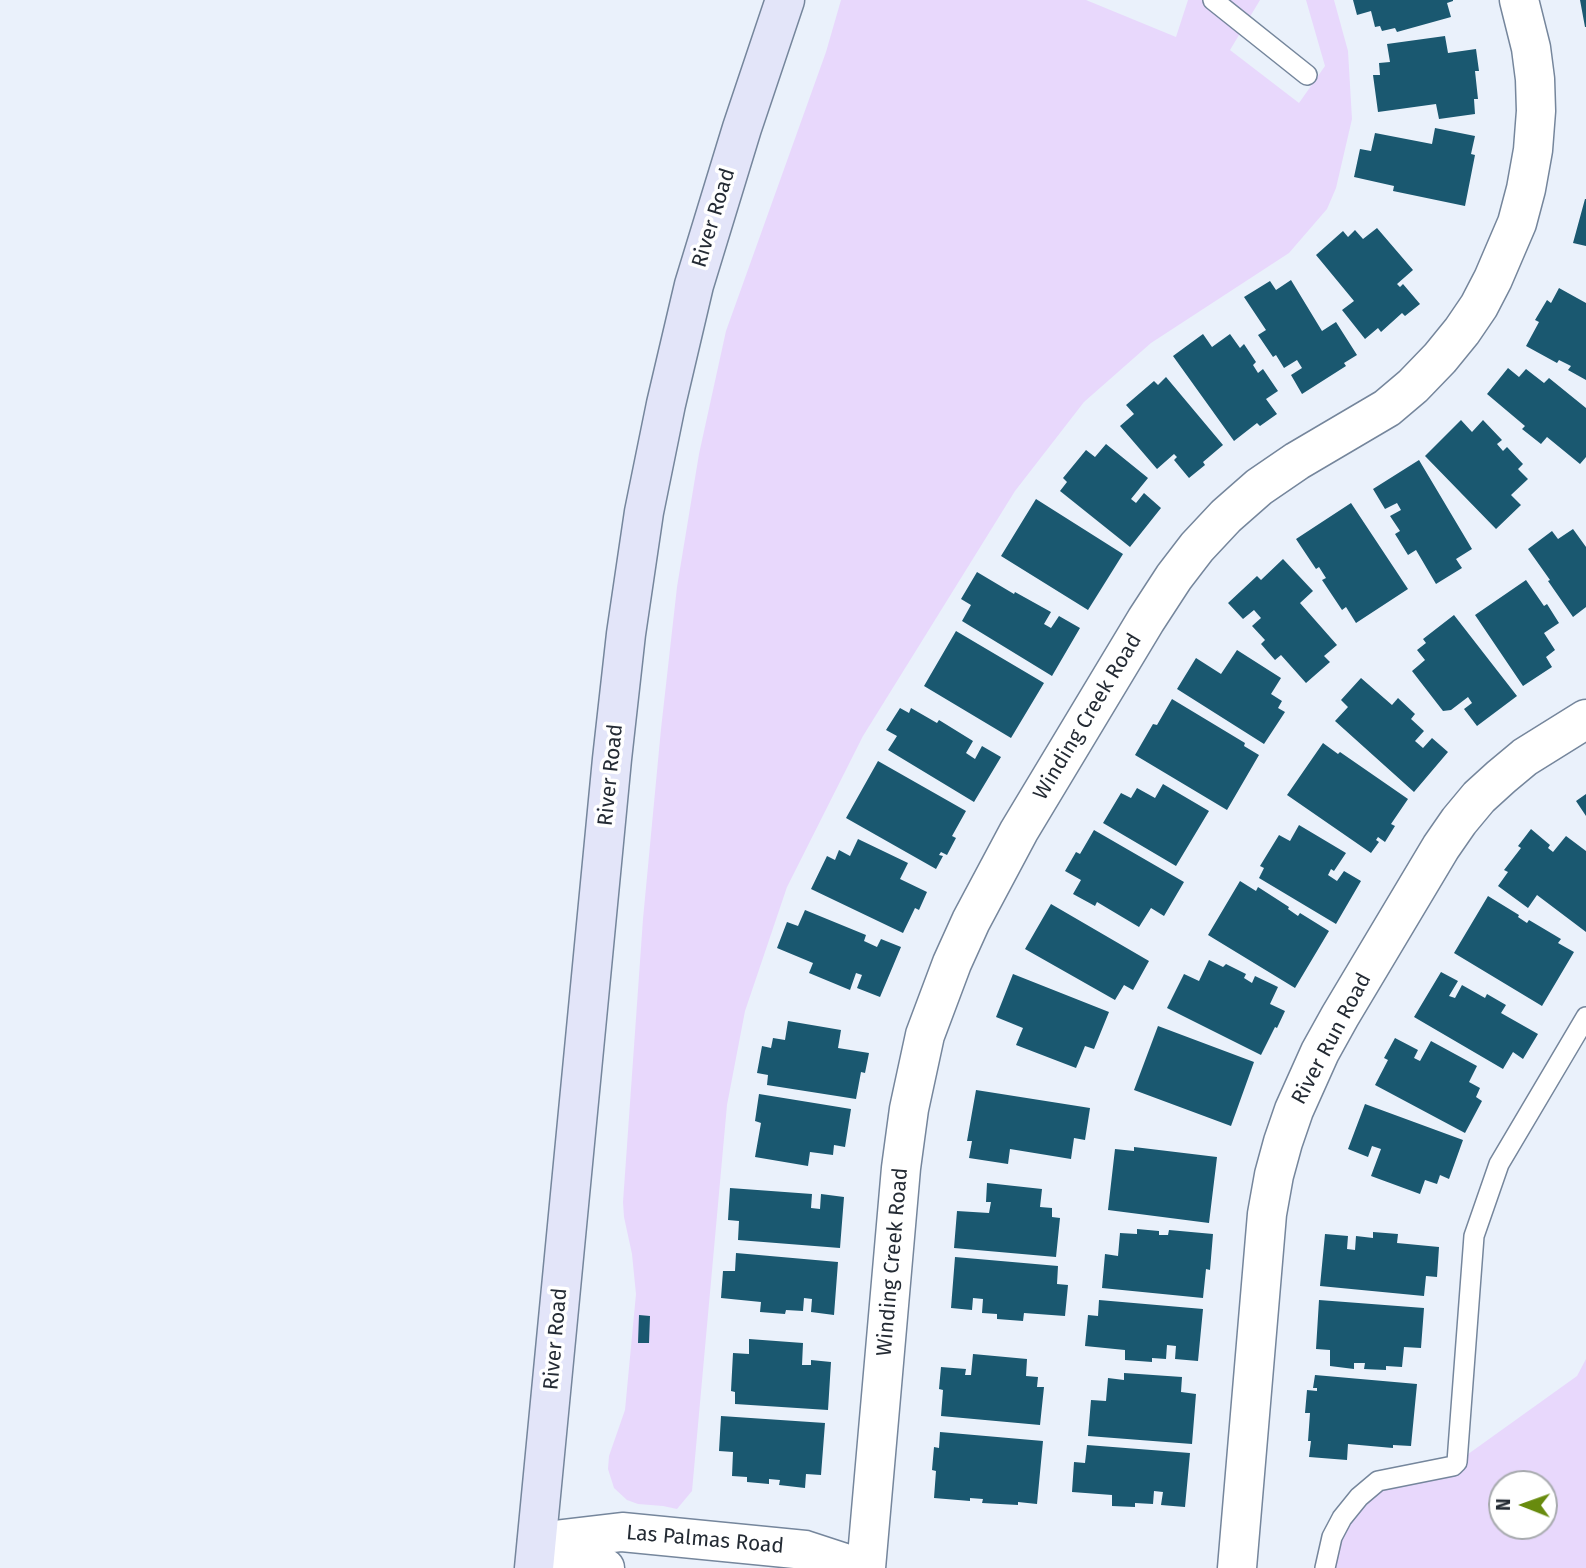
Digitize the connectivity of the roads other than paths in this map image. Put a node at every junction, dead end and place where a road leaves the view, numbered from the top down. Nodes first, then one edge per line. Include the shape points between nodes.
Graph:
1 (785, 0) edge
2 (1213, 0) edge
3 (1519, 0) edge
4 (1307, 75) dead end
5 (1586, 719) edge
6 (1586, 1017) edge
7 (535, 1555) edge
8 (606, 1568) edge
9 (860, 1568) edge
10 (866, 1568) edge
11 (1237, 1568) edge
12 (1325, 1568) edge

1 - 7 main road, River Road via 694,285 644,512 612,760
2 - 4 lane
3 - 10 street, Winding Creek Road via 1535,79 1533,150 1517,223 1479,306 1413,386 1387,408 1259,487 1197,547 1146,620 1019,831 952,963 925,1035 909,1109
5 - 11 street, River Run Road via 1500,777 1459,821 1340,1016 1294,1110 1267,1214
6 - 12 lane via 1499,1164 1474,1236 1457,1462 1378,1481 1342,1518
7 - 8 street, Las Palmas Road
7 - 9 street, Las Palmas Road via 622,1532 805,1550

